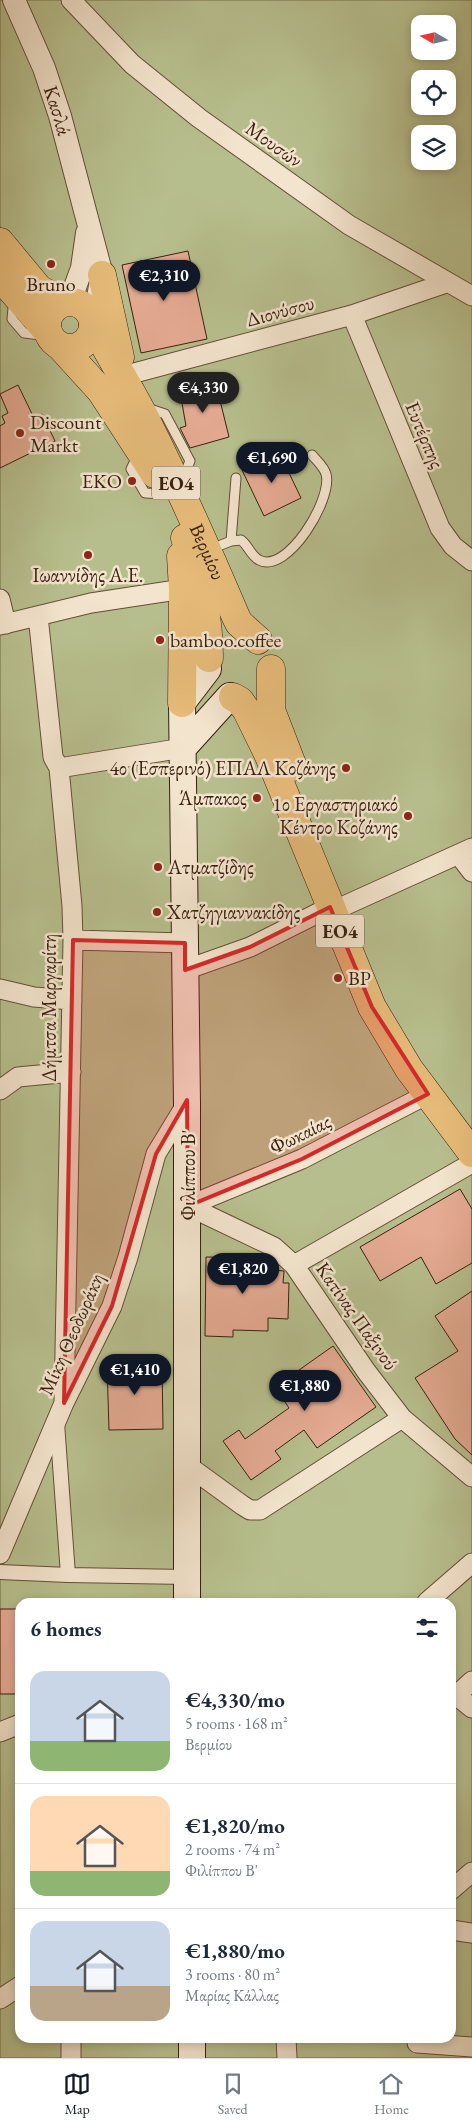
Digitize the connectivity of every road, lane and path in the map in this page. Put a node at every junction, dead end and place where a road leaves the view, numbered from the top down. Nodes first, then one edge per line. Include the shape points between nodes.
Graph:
1 (14, 0) edge
2 (71, 0) edge
3 (88, 224) junction
4 (0, 242) edge
5 (102, 275) junction
6 (0, 277) edge
7 (446, 283) junction
8 (472, 296) edge
9 (13, 308) dead end
10 (80, 311) junction
11 (352, 315) junction
12 (52, 338) junction
13 (122, 376) junction
14 (153, 410) dead end
15 (312, 455) dead end
16 (135, 461) dead end
17 (184, 474) dead end
18 (236, 478) dead end
19 (166, 494) junction
20 (220, 545) junction
21 (472, 560) edge
22 (183, 589) junction
23 (0, 599) edge
24 (38, 616) junction
25 (3, 624) edge
26 (258, 640) junction
27 (208, 664) junction
28 (271, 669) junction
29 (232, 696) junction
30 (182, 703) junction
31 (182, 748) junction
32 (59, 768) junction
33 (466, 851) edge
34 (472, 872) edge
35 (338, 906) junction
36 (73, 940) junction
37 (185, 943) junction
38 (185, 970) junction
39 (0, 989) edge
40 (72, 1000) junction
41 (72, 1072) junction
42 (0, 1090) edge
43 (428, 1094) junction
44 (188, 1103) junction
45 (472, 1134) edge
46 (472, 1153) edge
47 (472, 1163) edge
48 (188, 1206) junction
49 (294, 1265) junction
50 (60, 1411) junction
51 (402, 1418) junction
52 (187, 1465) junction
53 (472, 1477) edge
54 (0, 1554) edge
55 (472, 1563) edge
56 (0, 1572) edge
57 (68, 1575) junction
58 (187, 1577) junction
59 (188, 1598) edge
60 (432, 1598) edge
61 (472, 1681) edge
62 (456, 1693) edge
63 (456, 1697) edge
64 (472, 1708) edge
65 (15, 1726) edge
66 (0, 1732) edge
67 (472, 1872) edge
68 (456, 1886) edge
69 (456, 1931) edge
70 (472, 1933) edge
71 (15, 1989) edge
72 (0, 1999) edge
73 (71, 2043) edge
74 (192, 2043) edge
75 (286, 2043) edge
76 (417, 2046) edge
77 (472, 2047) edge
78 (71, 2058) edge
79 (192, 2058) edge
80 (286, 2058) edge

1 - 3 street, Κασλά via 44,68
2 - 7 street, Μουσών via 132,64 199,118 349,225
3 - 5 street, Κασλά
3 - 10 street, Κασλά
4 - 10 main road via 39,289
5 - 10 street, Κασλά via 97,303
5 - 13 main road
6 - 12 main road, Βερμίου / ΕΟ4
7 - 8 street, Μουσών
7 - 11 street, Διονύσου
9 - 12 lane via 12,320 24,333
10 - 12 main road via 53,308 46,326
10 - 12 main road via 90,336 82,344 71,348
10 - 13 main road, Βερμίου / ΕΟ4
11 - 13 street, Διονύσου
11 - 21 street, Ευτέρπης via 440,528 453,546
12 - 19 main road, Βερμίου / ΕΟ4 via 106,399
13 - 20 main road, Βερμίου / ΕΟ4
14 - 17 lane via 165,414 190,461
15 - 20 lane via 326,475 326,489 309,530 298,542 282,556 267,561 259,560 241,540
16 - 19 lane via 132,469 145,494
18 - 20 lane
19 - 22 main road via 180,544
19 - 27 main road, Βερμίου / ΕΟ4 via 202,590 209,635
20 - 26 main road, Βερμίου / ΕΟ4 via 236,617
22 - 24 street via 91,603
22 - 30 main road
23 - 25 street
24 - 25 street
24 - 32 street, Δήμτσα Μαργαρίτη via 53,757
26 - 27 main road via 243,634 226,637 217,643
26 - 28 main road, ΕΟ4 via 269,653
27 - 29 main road, ΕΟ4 via 211,679
27 - 30 main road
28 - 29 main road via 260,690 248,696
28 - 35 main road, ΕΟ4 via 274,720
29 - 31 main road
29 - 35 main road, ΕΟ4 via 247,711
30 - 31 main road, Φιλίππου Β'
31 - 32 street
31 - 37 main road, Φιλίππου Β'
32 - 36 street, Δήμτσα Μαργαρίτη
33 - 34 street
33 - 35 street
35 - 38 street via 250,947
35 - 43 main road, ΕΟ4 via 372,1007
35 - 45 main road, ΕΟ4 via 392,1017
36 - 37 street
36 - 40 street, Δήμτσα Μαργαρίτη
37 - 38 main road, Φιλίππου Β'
38 - 44 main road, Φιλίππου Β'
39 - 40 street
40 - 41 street, Δήμτσα Μαργαρίτη
41 - 42 street via 18,1077
41 - 50 street, Δήμτσα Μαργαρίτη
43 - 46 main road, ΕΟ4
43 - 48 street, Φωκαίας via 302,1159
44 - 48 main road, Φιλίππου Β'
44 - 50 street, Μίκη Θεοδωράκη via 156,1154 112,1306
47 - 49 street
48 - 49 street, Κατίνας Παξινού via 274,1247
48 - 52 main road, Φιλίππου Β'
49 - 51 street, Κατίνας Παξινού
50 - 54 street, Μίκη Θεοδωράκη
50 - 57 street, Δήμτσα Μαργαρίτη
51 - 52 street via 260,1510 242,1506
51 - 53 street, Κατίνας Παξινού
52 - 58 main road, Φιλίππου Β'
55 - 60 street
56 - 57 street
57 - 58 street
58 - 59 main road, Φιλίππου Β'
61 - 62 street
63 - 64 street
65 - 66 street
67 - 68 street
69 - 70 street
71 - 72 street
73 - 78 street
74 - 79 main road
75 - 80 street
76 - 77 street

